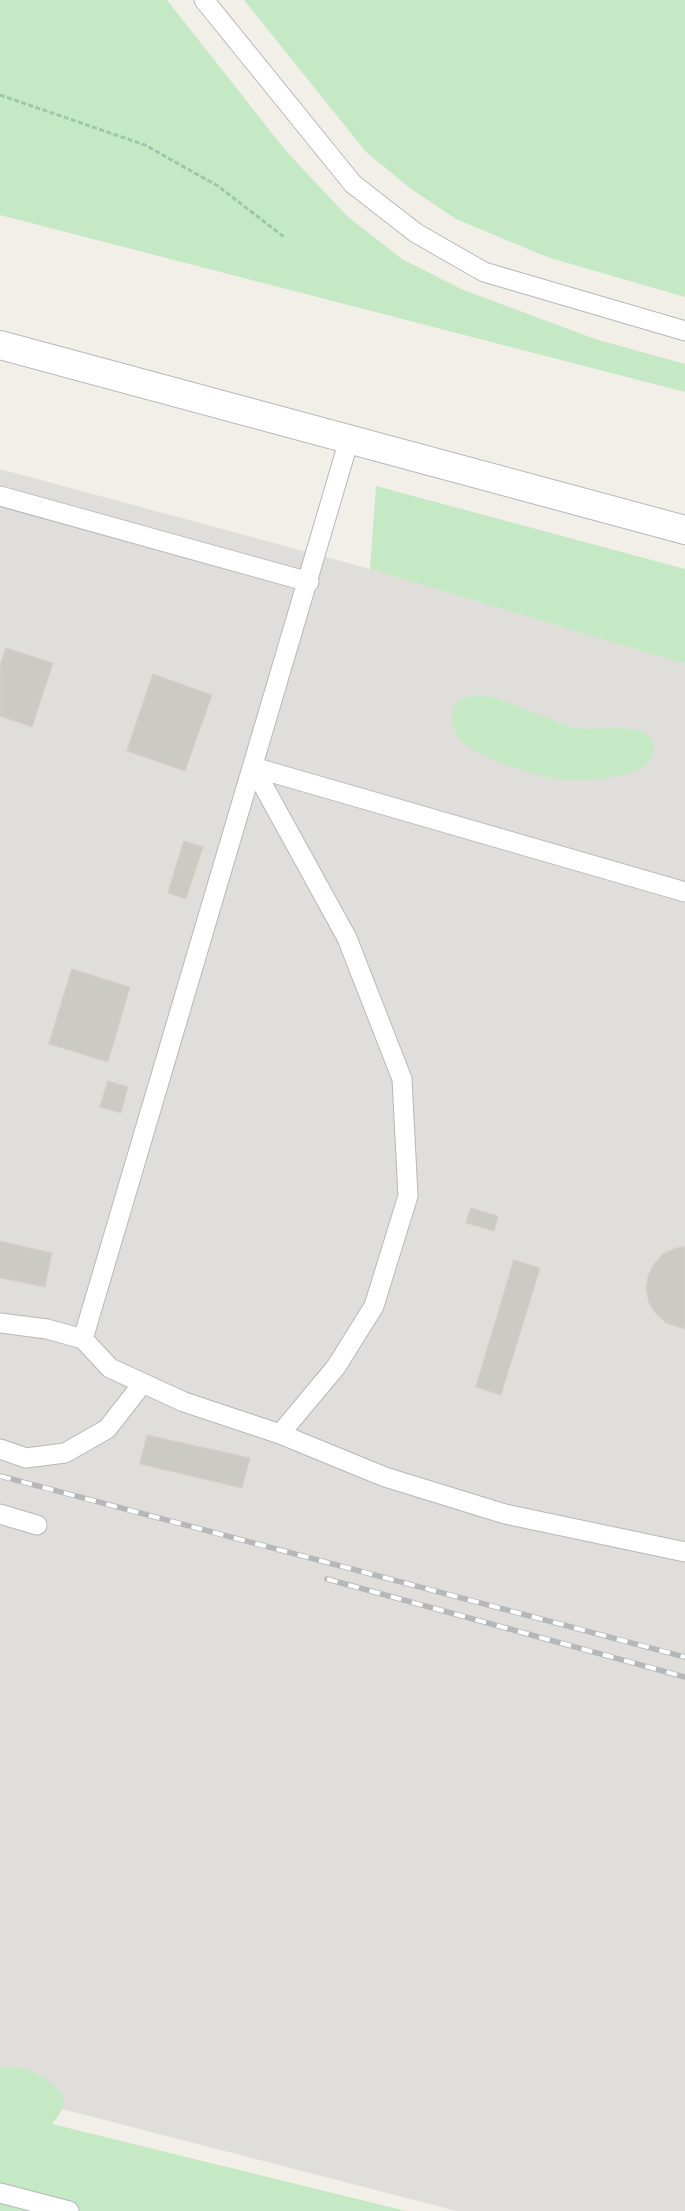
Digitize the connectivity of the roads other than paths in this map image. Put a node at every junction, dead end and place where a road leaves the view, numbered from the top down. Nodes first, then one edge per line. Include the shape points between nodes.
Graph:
1 (204, 0) edge
2 (685, 330) edge
3 (0, 345) edge
4 (349, 440) junction
5 (0, 496) edge
6 (685, 530) edge
7 (309, 582) junction
8 (253, 767) junction
9 (685, 892) edge
10 (0, 1323) edge
11 (83, 1340) junction
12 (143, 1383) junction
13 (280, 1434) junction
14 (0, 1449) edge
15 (0, 1514) edge
16 (37, 1525) dead end
17 (685, 1552) edge
18 (0, 2193) edge
19 (69, 2211) edge

1 - 2 lane via 354,184 416,233 484,272
3 - 4 street
4 - 6 street
4 - 7 lane
5 - 7 lane
7 - 8 lane
8 - 9 lane
8 - 11 lane
8 - 13 lane via 347,938 402,1079 408,1196 374,1306 336,1367
10 - 11 lane via 47,1329
11 - 12 lane via 110,1368
12 - 13 lane via 184,1402
12 - 14 lane via 108,1429 65,1452 26,1458
13 - 17 lane via 386,1477 505,1514
15 - 16 lane
18 - 19 lane

